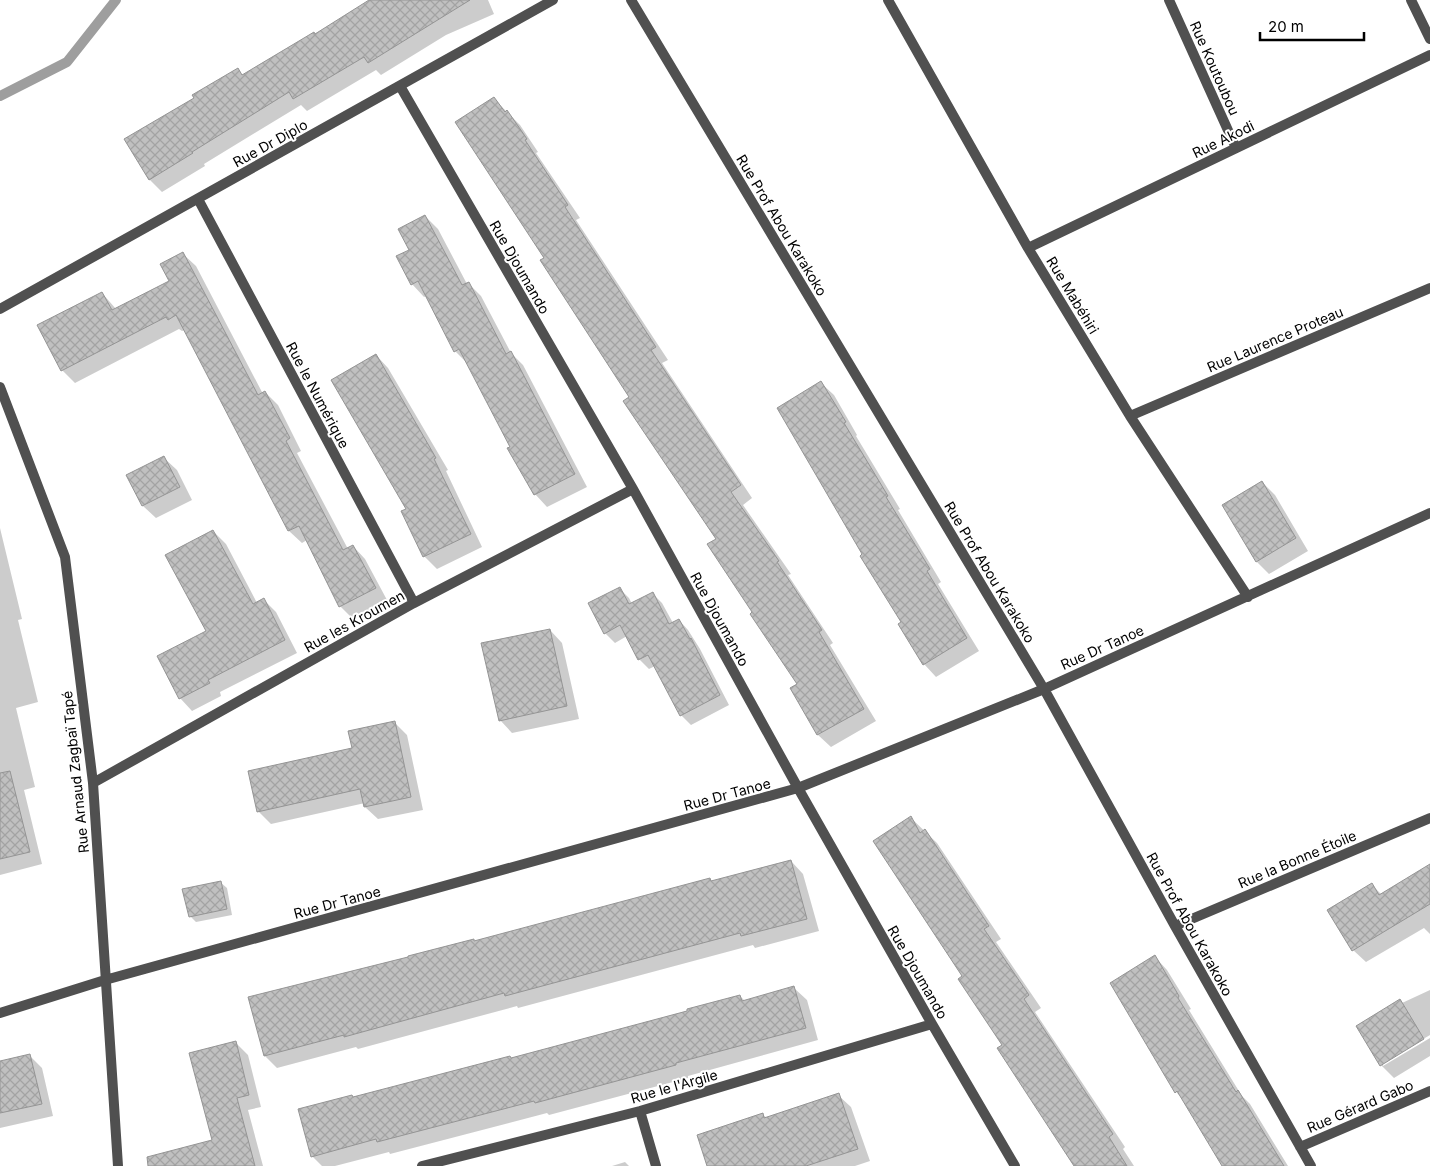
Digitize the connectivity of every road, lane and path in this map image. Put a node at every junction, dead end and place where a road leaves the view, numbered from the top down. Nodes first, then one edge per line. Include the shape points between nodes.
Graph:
1 (553, 0) edge
2 (631, 0) edge
3 (888, 0) edge
4 (1169, 0) edge
5 (1411, 0) edge
6 (1430, 39) edge
7 (1430, 55) edge
8 (400, 86) junction
9 (1236, 148) junction
10 (198, 199) junction
11 (1028, 248) junction
12 (1430, 288) edge
13 (0, 308) edge
14 (0, 388) edge
15 (1130, 416) junction
16 (633, 489) junction
17 (1430, 513) edge
18 (1248, 597) junction
19 (414, 603) junction
20 (1044, 689) junction
21 (93, 782) junction
22 (798, 788) junction
23 (1430, 818) edge
24 (1175, 926) junction
25 (105, 980) junction
26 (0, 1013) edge
27 (932, 1024) junction
28 (1430, 1091) edge
29 (640, 1111) junction
30 (1300, 1146) junction
31 (118, 1166) edge
32 (422, 1166) edge
33 (656, 1166) edge
34 (1015, 1166) edge
35 (1311, 1166) edge

1 - 8 street, Rue Dr Diplo
2 - 20 street, Rue Prof Abou Karakoko
3 - 11 street, Rue Mabéhiri
4 - 9 street, Rue Koutoubou
5 - 6 street
7 - 9 street, Rue Akodi
8 - 10 street, Rue Dr Diplo
8 - 16 street, Rue Djoumando
9 - 11 street, Rue Akodi
10 - 13 street, Rue Dr Diplo
10 - 19 street, Rue le Numérique
11 - 15 street, Rue Mabéhiri
12 - 15 street, Rue Laurence Proteau
14 - 21 street, Rue Arnaud Zagbaï Tapé via 64,557
15 - 18 street, Rue Mabéhiri
16 - 19 street, Rue les Kroumen
16 - 22 street, Rue Djoumando
17 - 18 street, Rue Dr Tanoe
18 - 20 street, Rue Dr Tanoe
19 - 21 street, Rue les Kroumen
20 - 22 street, Rue Dr Tanoe
20 - 24 street, Rue Prof Abou Karakoko
21 - 25 street, Rue Arnaud Zagbaï Tapé
22 - 25 street, Rue Dr Tanoe
22 - 27 street, Rue Djoumando
23 - 24 street, Rue la Bonne Étoile
24 - 30 street, Rue Prof Abou Karakoko
25 - 26 street, Rue Dr Tanoe
25 - 31 street, Rue Arnaud Zagbaï Tapé
27 - 29 street, Rue le l'Argile
27 - 34 street, Rue Djoumando
28 - 30 street, Rue Gérard Gabo
29 - 32 street, Rue le l'Argile
29 - 33 street
30 - 35 street, Rue Prof Abou Karakoko

